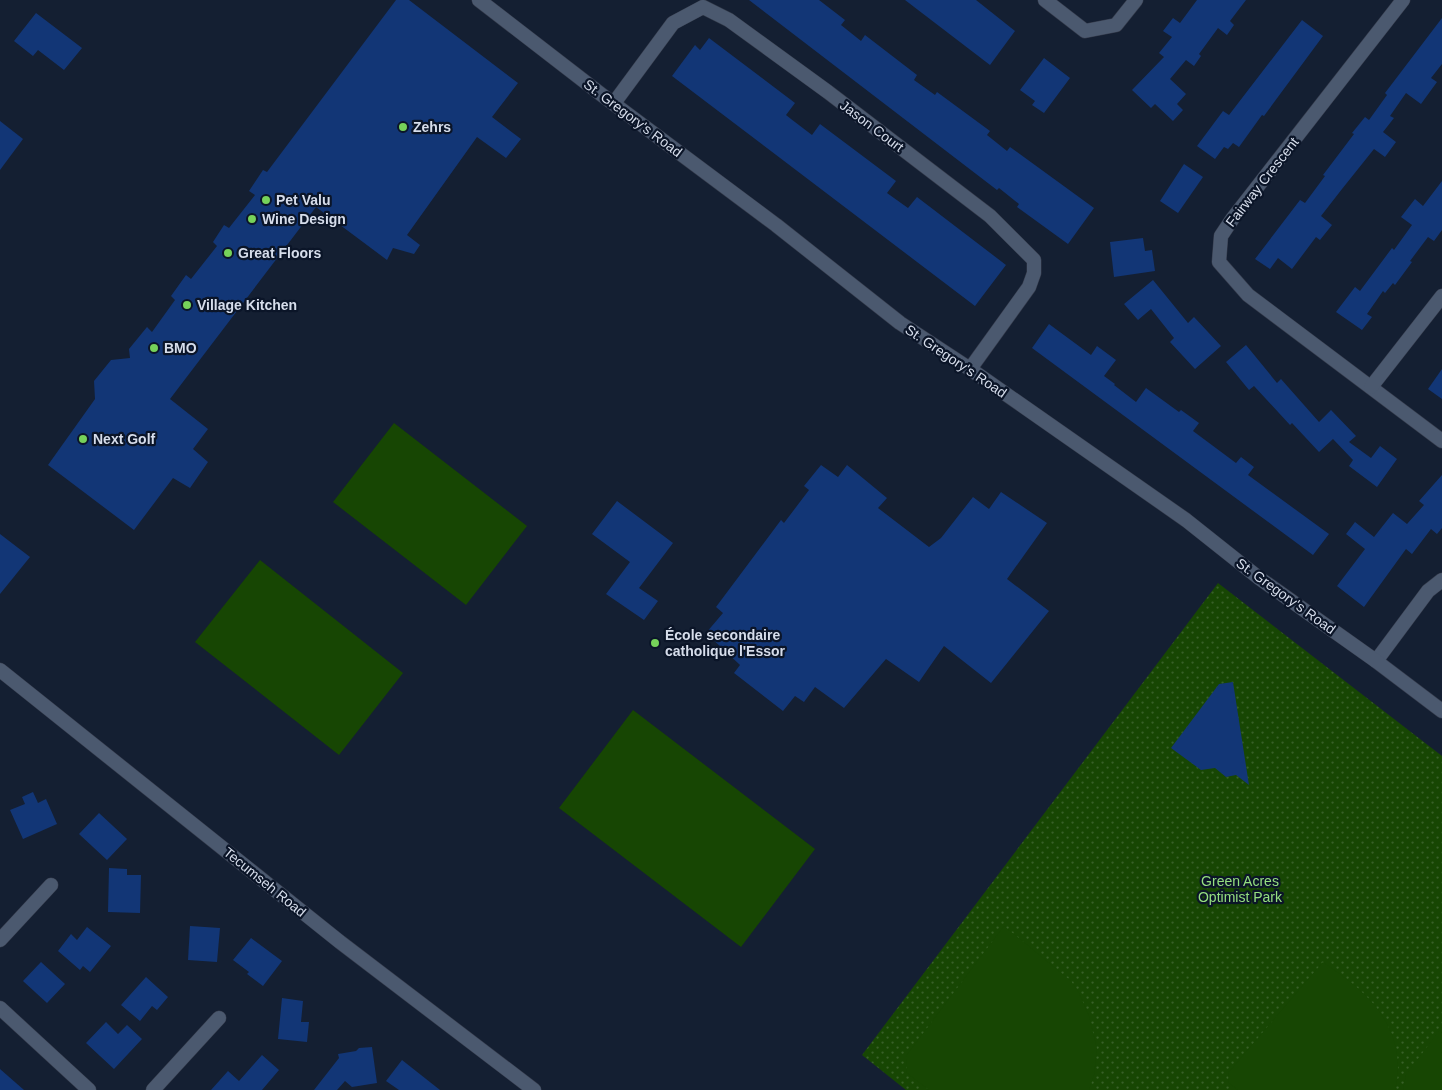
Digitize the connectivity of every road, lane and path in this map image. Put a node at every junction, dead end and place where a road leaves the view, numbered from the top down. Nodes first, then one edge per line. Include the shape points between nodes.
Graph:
1 (479, 0) edge
2 (1045, 0) edge
3 (1136, 0) edge
4 (1403, 0) edge
5 (614, 103) junction
6 (1442, 296) edge
7 (970, 369) junction
8 (1371, 387) junction
9 (1442, 441) edge
10 (1442, 580) edge
11 (1376, 662) junction
12 (0, 670) edge
13 (1442, 711) edge
14 (51, 885) dead end
15 (0, 940) edge
16 (0, 1008) edge
17 (219, 1018) dead end
18 (89, 1090) edge
19 (153, 1090) edge
20 (534, 1090) edge

1 - 5 street, St. Gregory's Road
2 - 3 street via 1085,31 1116,26
4 - 8 street, Fairway Crescent via 1221,236 1219,262 1248,295
5 - 7 street, St. Gregory's Road via 776,225 900,324
5 - 7 street, Jason Court via 673,23 703,7 729,20 828,92 990,216 1034,260 1029,287
6 - 8 street
7 - 11 street, St. Gregory's Road via 1186,520 1259,578
8 - 9 street, Fairway Crescent
10 - 11 street via 1428,591
11 - 13 street, St. Gregory's Road
12 - 20 street, Tecumseh Road via 340,942
14 - 15 street
16 - 18 street
17 - 19 street

